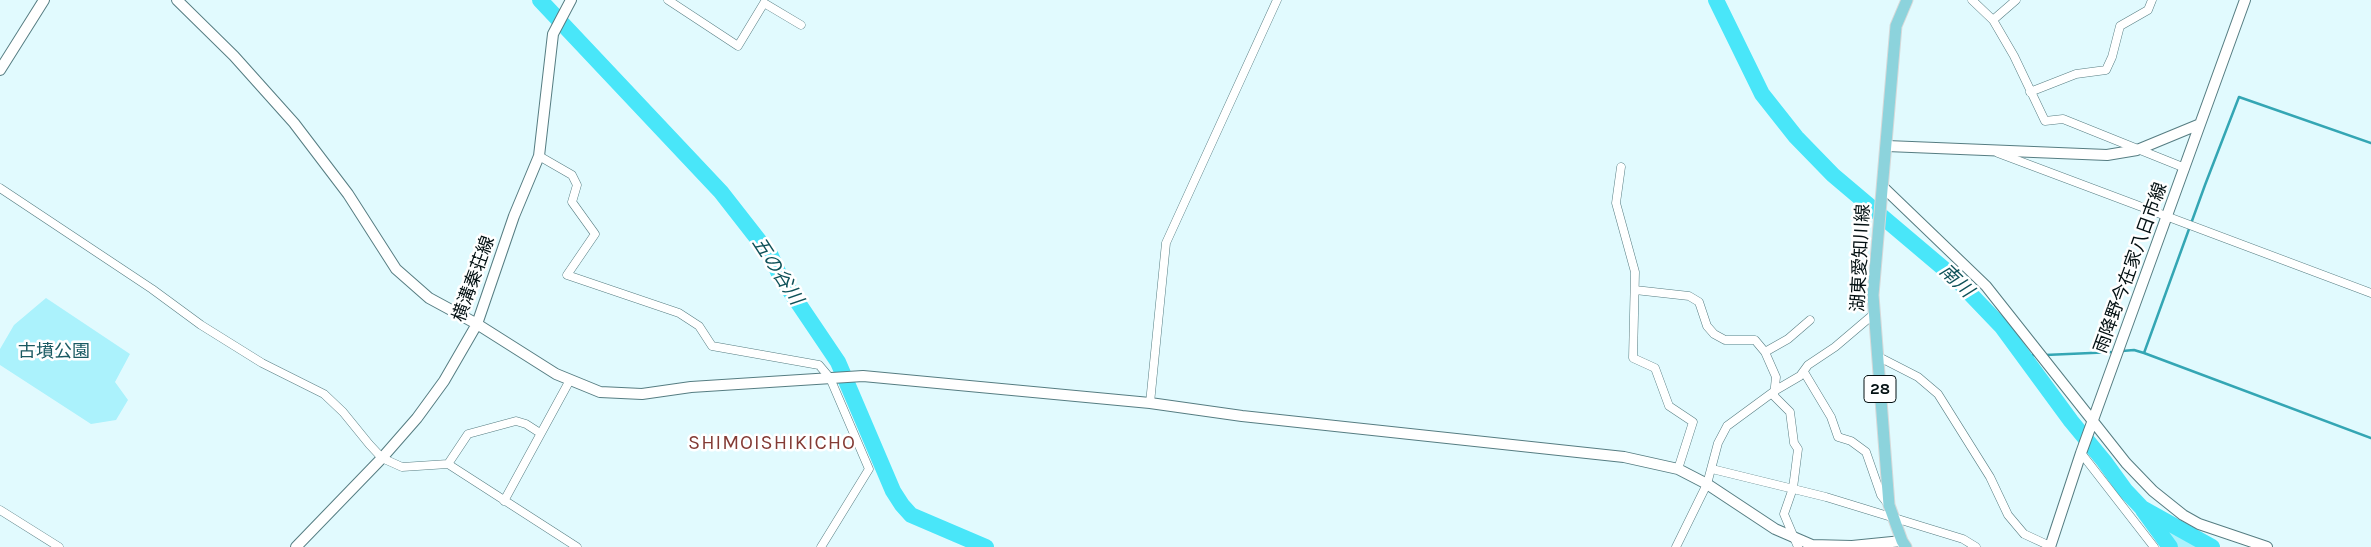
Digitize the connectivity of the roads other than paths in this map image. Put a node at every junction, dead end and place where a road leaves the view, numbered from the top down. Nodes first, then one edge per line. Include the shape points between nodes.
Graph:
1 (44, 0) edge
2 (177, 0) edge
3 (571, 0) edge
4 (668, 0) edge
5 (1277, 0) edge
6 (1907, 0) edge
7 (1972, 0) edge
8 (2016, 0) edge
9 (2152, 0) edge
10 (2245, 0) edge
11 (765, 2) edge
12 (1993, 20) junction
13 (801, 25) dead end
14 (0, 70) edge
15 (2030, 92) junction
16 (2200, 124) junction
17 (1887, 146) junction
18 (2137, 150) junction
19 (1996, 152) junction
20 (539, 156) junction
21 (1621, 167) dead end
22 (2185, 168) junction
23 (0, 188) edge
24 (1882, 193) junction
25 (2167, 216) junction
26 (1635, 290) junction
27 (2371, 293) edge
28 (1875, 313) junction
29 (1810, 320) dead end
30 (477, 324) junction
31 (1765, 352) junction
32 (1877, 356) junction
33 (1804, 372) junction
34 (830, 378) junction
35 (570, 380) junction
36 (1776, 390) junction
37 (1150, 403) junction
38 (2092, 424) junction
39 (540, 433) junction
40 (2081, 453) junction
41 (382, 458) junction
42 (448, 464) junction
43 (1678, 469) junction
44 (1712, 469) junction
45 (1707, 484) junction
46 (1793, 488) junction
47 (504, 501) junction
48 (1889, 505) junction
49 (0, 510) edge
50 (1893, 518) junction
51 (1797, 543) edge
52 (2240, 543) edge
53 (1904, 544) edge
54 (2050, 546) edge
55 (59, 547) edge
56 (296, 547) edge
57 (577, 547) edge
58 (821, 547) edge
59 (1676, 547) edge
60 (1976, 547) edge
61 (2154, 547) edge
62 (2266, 547) edge

1 - 14 street
2 - 30 street via 234,56 294,123 348,194 396,268 429,298
3 - 20 street, 横溝秦荘線 via 553,34
4 - 11 street via 738,46
5 - 37 street via 1166,243
6 - 17 main road, 湖東愛知川線 / 28 via 1896,26
7 - 12 street
8 - 12 street
9 - 15 street via 2148,10 2120,26 2106,70 2076,74
10 - 16 street, 雨降野今在家八日市線
11 - 13 street
12 - 15 street
15 - 18 street via 2045,121 2063,119
16 - 18 street
16 - 22 street, 雨降野今在家八日市線
17 - 19 street
17 - 24 main road, 湖東愛知川線 / 28
18 - 19 street via 2106,155
18 - 22 street
19 - 25 street
20 - 30 street, 横溝秦荘線 via 514,216
20 - 34 street via 572,175 577,185 572,202 595,234 568,275 679,313 699,326 712,346 818,365
21 - 26 street via 1616,203 1631,254
22 - 25 street, 雨降野今在家八日市線
23 - 41 street via 201,325 262,363 324,394
24 - 28 main road, 湖東愛知川線 / 28 via 1873,295
24 - 38 street via 1986,286
25 - 27 street
25 - 38 street, 雨降野今在家八日市線
26 - 31 street via 1689,296 1699,302 1707,326 1714,334 1725,340 1755,340
26 - 43 street via 1633,358 1655,368 1670,406 1693,422
28 - 32 main road, 湖東愛知川線 / 28
28 - 33 street via 1808,365
29 - 31 street via 1788,339
30 - 35 street
30 - 41 street, 横溝秦荘線 via 444,381
31 - 36 street via 1776,377
32 - 48 main road, 湖東愛知川線 / 28
32 - 54 street via 1918,377 1938,394 1990,478 2008,515 2024,534
33 - 36 street
33 - 48 street via 1831,417 1838,437 1852,441 1866,452 1881,495
34 - 35 street via 691,387 642,394 600,392
34 - 37 street via 864,376
34 - 58 street via 869,469
35 - 39 street
36 - 44 street via 1727,426 1718,443
36 - 46 street via 1774,396 1790,412 1794,443 1798,449
37 - 43 street via 1624,457
38 - 40 street, 雨降野今在家八日市線
38 - 52 street via 2164,501 2182,515
39 - 42 street via 516,421 468,434
39 - 47 street
40 - 54 street, 雨降野今在家八日市線
40 - 61 street
41 - 42 street via 402,467
41 - 56 street, 横溝秦荘線
42 - 47 street
43 - 45 street
44 - 45 street
44 - 46 street
45 - 51 street
45 - 59 street
46 - 50 street
46 - 51 street via 1784,514
47 - 57 street
48 - 50 main road, 湖東愛知川線 / 28
49 - 55 street
50 - 53 main road, 湖東愛知川線 / 28
50 - 60 street
51 - 53 street via 1834,546
52 - 62 street

